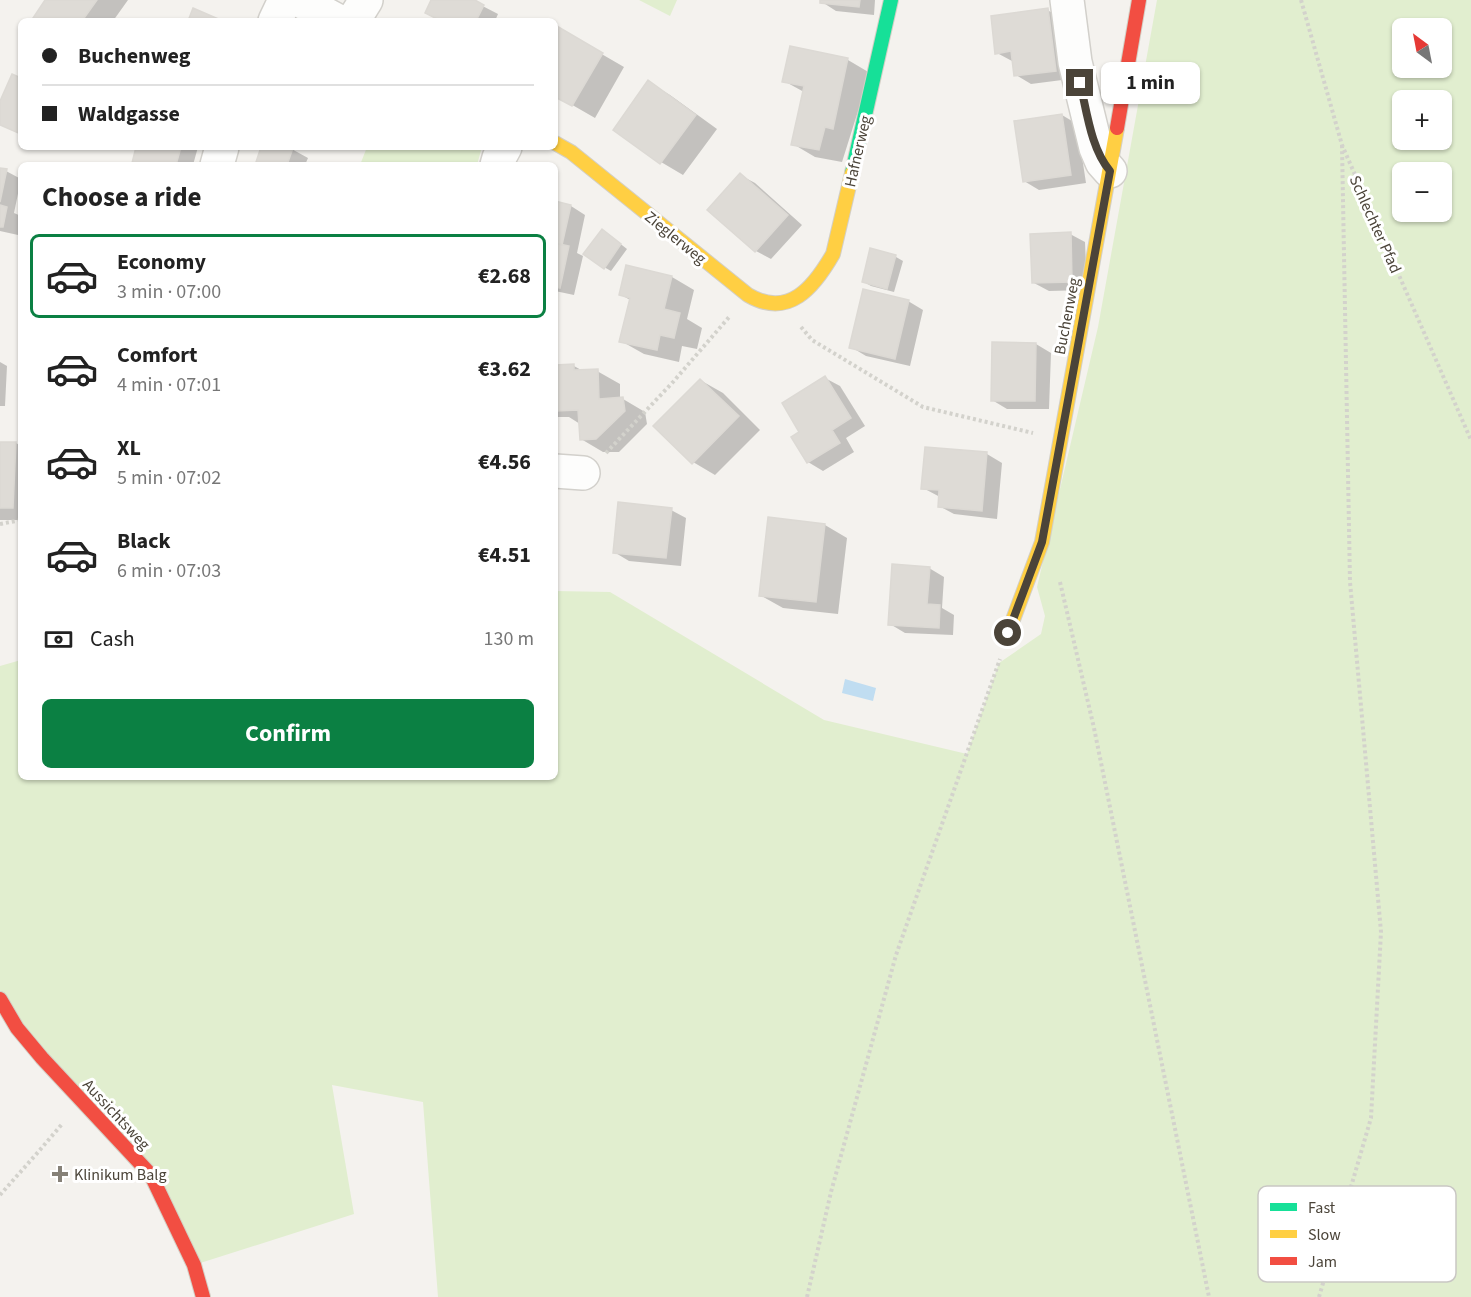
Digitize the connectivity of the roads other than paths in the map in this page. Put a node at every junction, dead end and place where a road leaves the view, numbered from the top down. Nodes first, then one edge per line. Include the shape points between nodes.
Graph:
1 (285, 0) edge
2 (299, 0) edge
3 (366, 0) edge
4 (891, 0) edge
5 (1067, 0) edge
6 (1139, 0) edge
7 (276, 18) edge
8 (332, 18) edge
9 (355, 18) edge
10 (558, 145) edge
11 (1110, 171) junction
12 (782, 303) joint
13 (1008, 633) road end
14 (0, 999) edge
15 (203, 1297) edge

1 - 7 street
2 - 8 street
3 - 9 street
4 - 12 street, Hafnerweg via 833,254 823,272 795,300
5 - 11 street via 1075,62 1096,148
6 - 11 street, Buchenweg
10 - 12 street, Zieglerweg via 748,296 766,303
11 - 13 street, Buchenweg via 1042,542
14 - 15 street, Aussichtsweg via 42,1058 151,1175 194,1265

